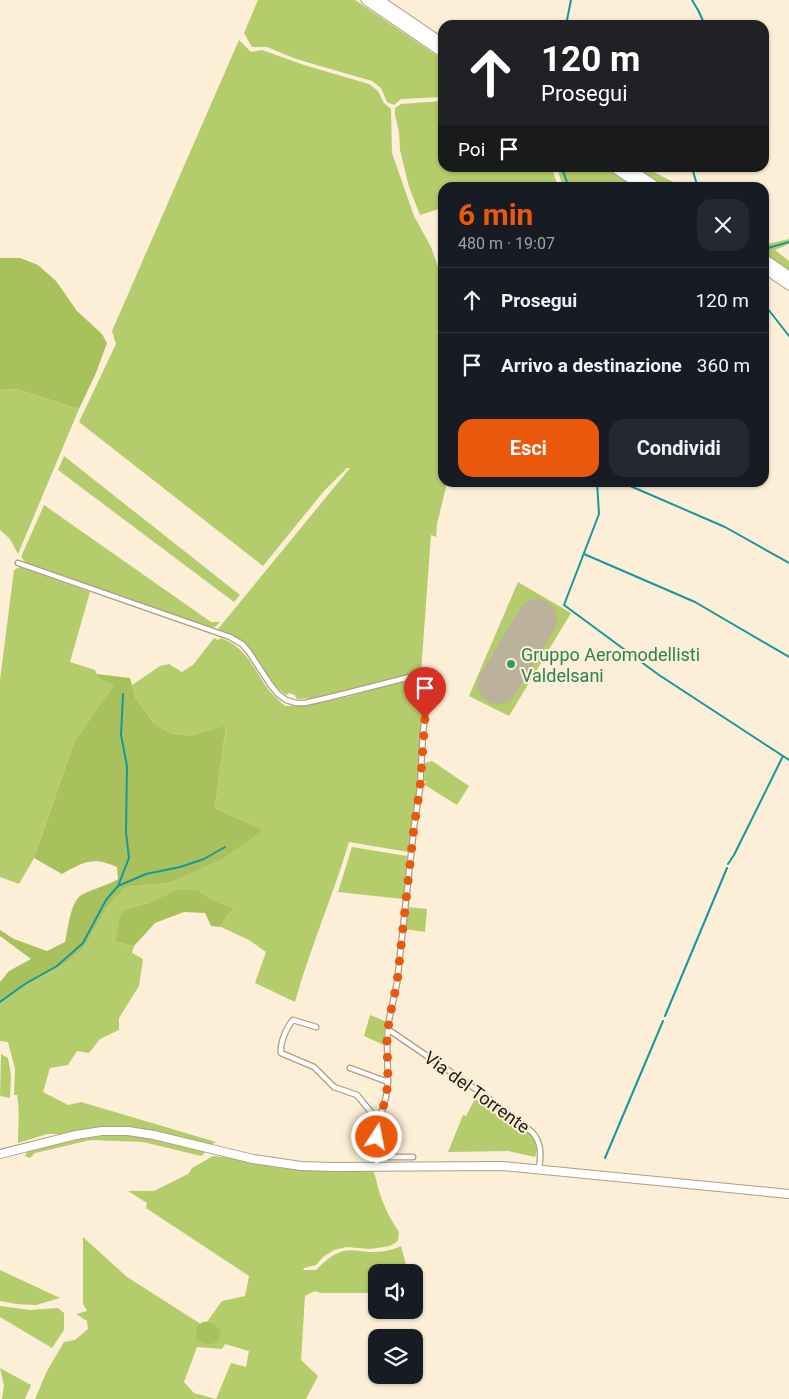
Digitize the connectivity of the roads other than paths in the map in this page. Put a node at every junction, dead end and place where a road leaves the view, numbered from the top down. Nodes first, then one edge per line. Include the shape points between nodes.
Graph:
1 (366, 0) edge
2 (379, 0) edge
3 (438, 39) edge
4 (438, 49) edge
5 (621, 172) edge
6 (634, 172) edge
7 (636, 182) edge
8 (649, 182) edge
9 (769, 262) edge
10 (769, 271) edge
11 (789, 276) edge
12 (789, 285) edge
13 (18, 563) dead end
14 (316, 1027) dead end
15 (389, 1030) junction
16 (350, 1068) dead end
17 (388, 1082) junction
18 (379, 1122) junction
19 (0, 1154) edge
20 (413, 1156) dead end
21 (377, 1157) junction
22 (377, 1167) junction
23 (539, 1169) junction
24 (789, 1194) edge

1 - 4 highway
2 - 3 highway
5 - 7 highway
6 - 8 highway
9 - 11 highway
10 - 12 highway
13 - 15 street via 230,637 249,652 278,694 296,703 410,677 424,678 428,687 420,788
14 - 18 street via 293,1020 288,1025 281,1053 314,1067 334,1087 357,1096
15 - 17 street
15 - 23 street, Via del Torrente via 532,1132 540,1146
16 - 17 street
17 - 18 street
18 - 21 street
19 - 22 main road via 102,1131 154,1135 279,1163 312,1167
20 - 21 street
21 - 22 street
22 - 23 main road via 503,1166
23 - 24 main road

